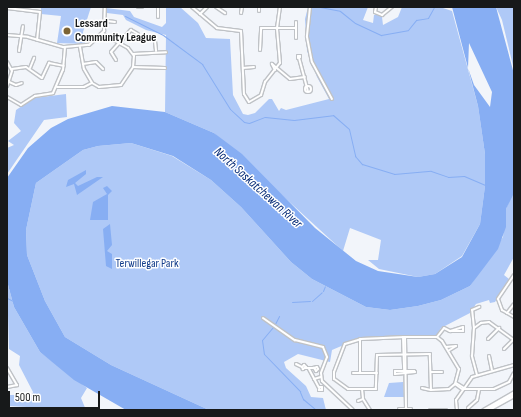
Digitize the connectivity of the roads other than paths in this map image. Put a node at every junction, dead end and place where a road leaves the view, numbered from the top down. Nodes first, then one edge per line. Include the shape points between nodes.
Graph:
1 (104, 7) edge
2 (138, 7) edge
3 (142, 7) edge
4 (158, 7) edge
5 (192, 7) edge
6 (207, 7) edge
7 (216, 7) edge
8 (242, 7) edge
9 (259, 7) edge
10 (280, 7) edge
11 (310, 7) edge
12 (376, 7) edge
13 (392, 7) edge
14 (7, 8) edge
15 (22, 8) edge
16 (259, 11) dead end
17 (225, 13) dead end
18 (241, 13) dead end
19 (200, 14) junction
20 (158, 17) dead end
21 (106, 21) junction
22 (115, 22) dead end
23 (296, 22) dead end
24 (23, 26) dead end
25 (277, 28) junction
26 (296, 28) junction
27 (103, 34) junction
28 (138, 34) dead end
29 (7, 35) edge
30 (20, 36) junction
31 (296, 38) dead end
32 (37, 40) junction
33 (155, 41) dead end
34 (118, 43) junction
35 (65, 47) junction
36 (80, 47) junction
37 (260, 50) dead end
38 (19, 51) dead end
39 (156, 51) junction
40 (166, 52) dead end
41 (133, 54) junction
42 (34, 58) dead end
43 (299, 58) dead end
44 (116, 60) dead end
45 (7, 62) edge
46 (83, 64) junction
47 (64, 66) junction
48 (133, 67) junction
49 (254, 67) dead end
50 (30, 68) junction
51 (165, 68) dead end
52 (243, 68) junction
53 (12, 69) junction
54 (103, 69) dead end
55 (276, 70) junction
56 (305, 77) junction
57 (8, 82) edge
58 (22, 83) dead end
59 (92, 83) junction
60 (7, 86) edge
61 (57, 87) junction
62 (308, 89) dead end
63 (7, 97) edge
64 (332, 99) dead end
65 (514, 275) edge
66 (514, 304) edge
67 (479, 307) dead end
68 (507, 313) junction
69 (514, 317) edge
70 (263, 318) dead end
71 (474, 328) junction
72 (499, 328) junction
73 (450, 331) junction
74 (404, 337) junction
75 (437, 337) junction
76 (360, 339) junction
77 (488, 339) dead end
78 (514, 339) edge
79 (446, 347) junction
80 (504, 349) dead end
81 (448, 351) junction
82 (404, 354) junction
83 (489, 356) dead end
84 (296, 364) dead end
85 (514, 365) edge
86 (315, 368) dead end
87 (7, 369) edge
88 (308, 369) junction
89 (492, 370) junction
90 (431, 372) junction
91 (442, 372) dead end
92 (353, 373) dead end
93 (360, 373) junction
94 (377, 373) junction
95 (514, 373) edge
96 (477, 375) junction
97 (321, 377) junction
98 (315, 380) junction
99 (456, 384) junction
100 (7, 387) edge
101 (319, 388) dead end
102 (422, 388) dead end
103 (463, 388) junction
104 (362, 389) junction
105 (431, 390) junction
106 (478, 390) junction
107 (514, 393) edge
108 (363, 399) junction
109 (358, 401) dead end
110 (346, 404) junction
111 (468, 408) dead end
112 (24, 409) edge
113 (399, 409) dead end
114 (406, 409) edge
115 (411, 409) dead end
116 (12, 410) edge
117 (347, 410) edge
118 (352, 410) edge
119 (370, 410) edge
120 (430, 410) edge
121 (446, 410) edge
122 (457, 410) edge
123 (483, 410) edge
124 (487, 410) edge

1 - 21 street
2 - 3 street
4 - 20 street
5 - 19 street
6 - 19 street
7 - 17 street
8 - 18 street
9 - 16 street
10 - 25 street
11 - 64 street via 307,37 312,62
12 - 13 street via 375,12 382,16
14 - 15 street
15 - 32 street via 40,12
19 - 52 street via 217,28 241,31
21 - 22 street
21 - 27 street
23 - 26 street
24 - 30 street
25 - 26 street
25 - 37 street via 260,29
25 - 55 street via 281,57
26 - 31 street
27 - 34 street
27 - 36 street via 91,44
28 - 34 street via 130,30
29 - 30 street
30 - 32 street
30 - 38 street
32 - 35 street
33 - 39 street
34 - 41 street
34 - 44 street via 110,53
35 - 36 street
35 - 47 street
36 - 46 street
39 - 40 street
39 - 41 street
41 - 48 street
42 - 50 street
43 - 56 street
45 - 53 street
46 - 54 street via 96,62
46 - 59 street
47 - 50 street via 49,63 41,78
47 - 61 street
48 - 51 street
48 - 59 street via 120,86 99,86
49 - 52 street
50 - 53 street
52 - 55 street via 246,101 261,95 265,82
53 - 57 street
55 - 56 street via 290,79
56 - 62 street
57 - 58 street via 16,85
57 - 60 street
59 - 61 street via 84,87
61 - 63 street via 50,95 35,96 23,104 16,104
65 - 68 street via 498,300
66 - 68 street
67 - 71 street via 472,310
68 - 69 street
70 - 97 street via 295,340 324,347 328,357
71 - 72 street via 485,322
71 - 96 street via 472,356
72 - 77 street
72 - 78 street
73 - 73 street via 462,331 463,327 461,326
73 - 75 street via 444,328
74 - 75 street
74 - 76 street
74 - 82 street
75 - 79 street
76 - 93 street
76 - 104 street via 343,346 333,376 345,388
78 - 80 street
79 - 81 street
79 - 81 street via 456,346
81 - 99 street via 459,369
82 - 90 street via 430,354
82 - 94 street via 377,355
82 - 114 street
83 - 89 street
84 - 88 street
85 - 89 street
86 - 88 street
87 - 100 street via 17,386
88 - 98 street
89 - 96 street
90 - 91 street
90 - 105 street
92 - 93 street
93 - 94 street
94 - 104 street via 377,389
95 - 106 street via 508,383 492,390
96 - 103 street
97 - 98 street
97 - 110 street via 325,386
98 - 101 street
99 - 103 street
99 - 105 street via 449,389
102 - 105 street
103 - 106 street
103 - 122 street via 456,401
104 - 108 street
106 - 111 street via 477,400
107 - 123 main road
107 - 124 main road
108 - 109 street
108 - 119 street
110 - 117 street
110 - 118 street
112 - 116 street
113 - 114 street
114 - 115 street
120 - 121 street

